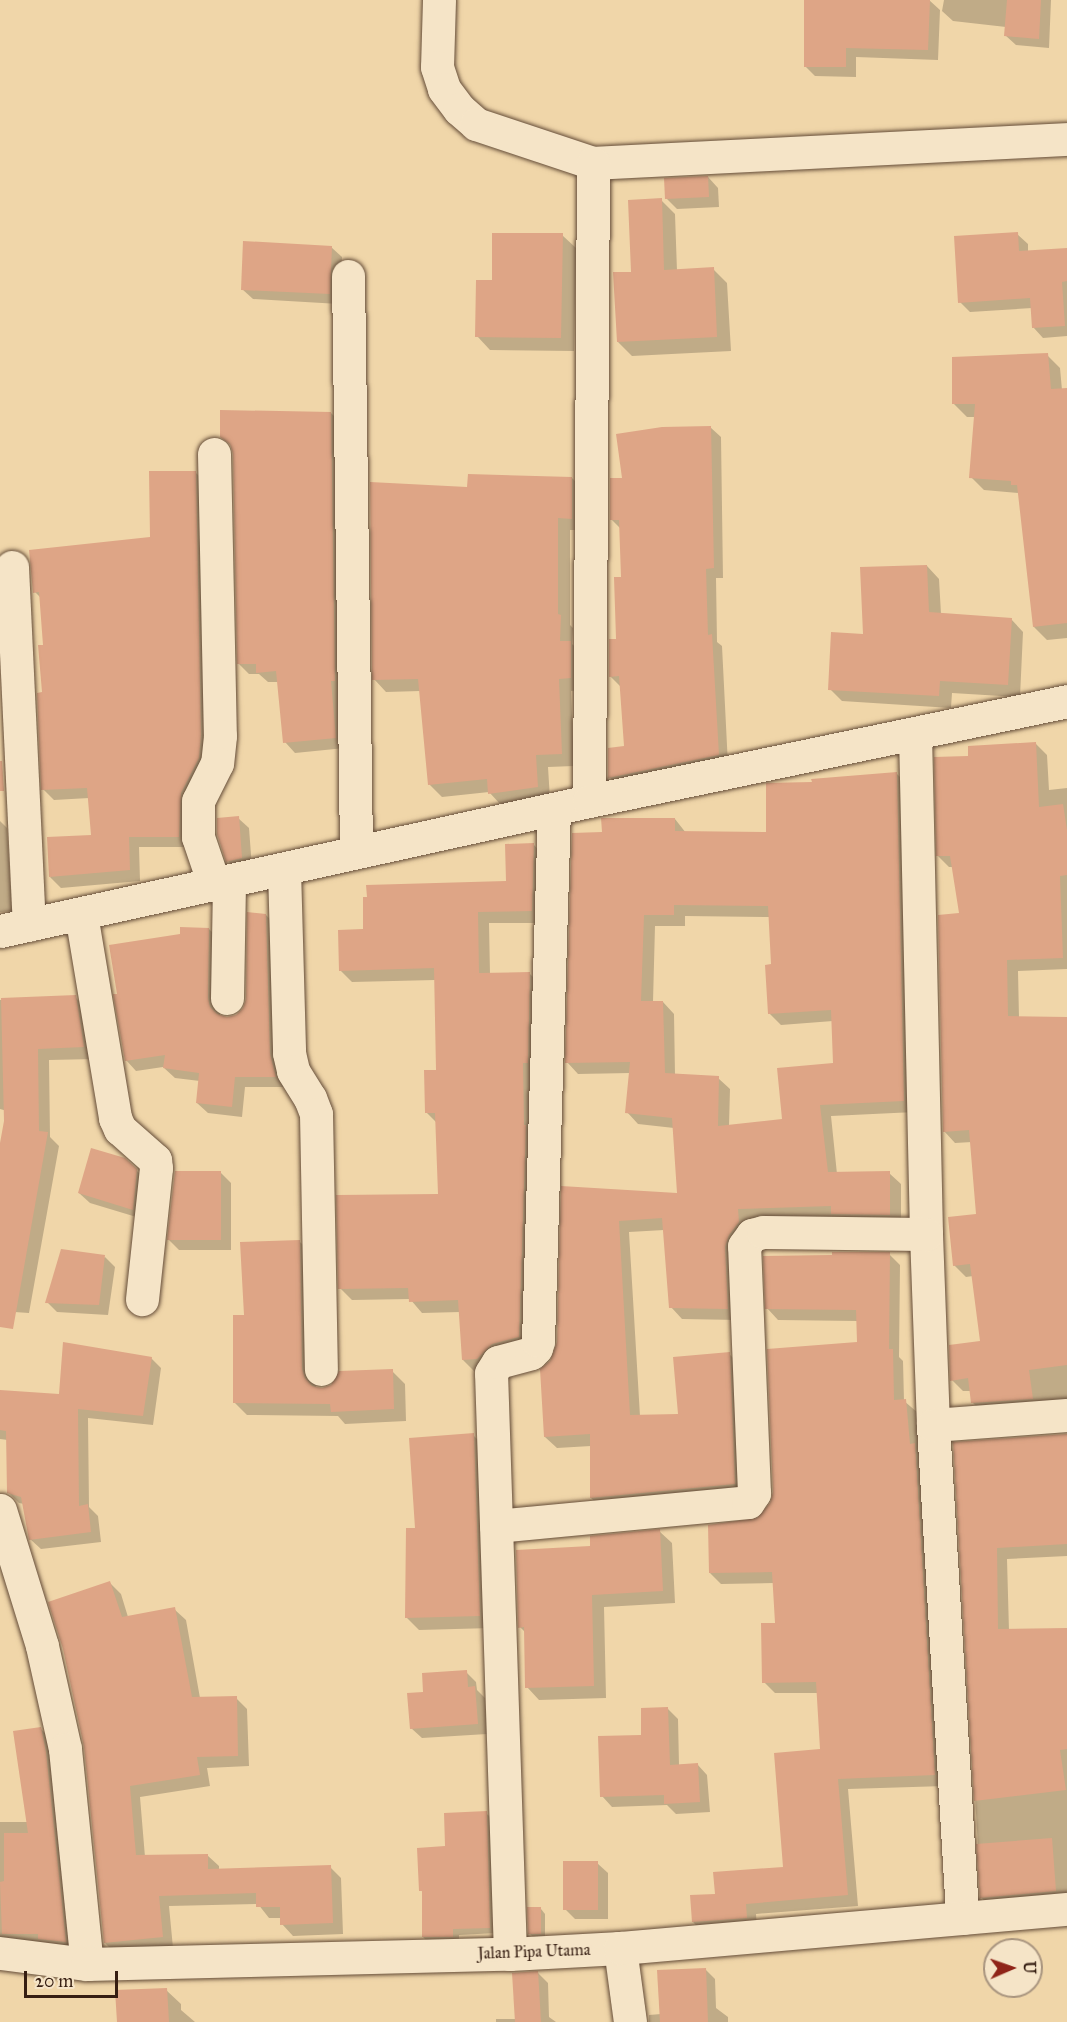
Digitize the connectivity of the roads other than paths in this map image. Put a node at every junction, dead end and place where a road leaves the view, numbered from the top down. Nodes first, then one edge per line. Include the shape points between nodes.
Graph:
1 (439, 0) edge
2 (1067, 139) edge
3 (593, 163) junction
4 (348, 276) dead end
5 (214, 454) dead end
6 (12, 567) dead end
7 (1067, 700) edge
8 (915, 733) junction
9 (589, 801) junction
10 (555, 809) junction
11 (356, 851) junction
12 (284, 869) junction
13 (222, 883) junction
14 (81, 914) junction
15 (14, 928) edge
16 (226, 998) dead end
17 (926, 1234) junction
18 (142, 1299) dead end
19 (321, 1368) dead end
20 (1067, 1415) edge
21 (933, 1425) junction
22 (0, 1510) edge
23 (496, 1526) junction
24 (1067, 1909) edge
25 (962, 1918) junction
26 (620, 1948) junction
27 (0, 1953) edge
28 (510, 1954) junction
29 (87, 1964) junction
30 (630, 2022) edge

1 - 3 street via 437,67 444,89 459,109 476,124
2 - 3 street
3 - 9 street
4 - 11 street
5 - 13 street via 220,736 217,763 198,801 198,837
6 - 15 street
7 - 8 street
8 - 9 street
8 - 17 street
9 - 10 street
10 - 11 street
10 - 23 street via 538,1341 531,1353 498,1362 491,1373
11 - 12 street
12 - 13 street
12 - 19 street via 289,1053 293,1071 316,1114
13 - 14 street
13 - 16 street
14 - 15 street
14 - 18 street via 114,1118 120,1129 155,1160
17 - 21 street
17 - 23 street via 763,1232 752,1235 744,1246 752,1500
20 - 21 street
21 - 25 street
22 - 29 street via 42,1646 65,1749
23 - 28 street
24 - 25 street, Jalan Pipa Utama
25 - 26 street, Jalan Pipa Utama
26 - 28 street, Jalan Pipa Utama
26 - 30 street
27 - 29 street, Jalan Pipa Utama
28 - 29 street, Jalan Pipa Utama

